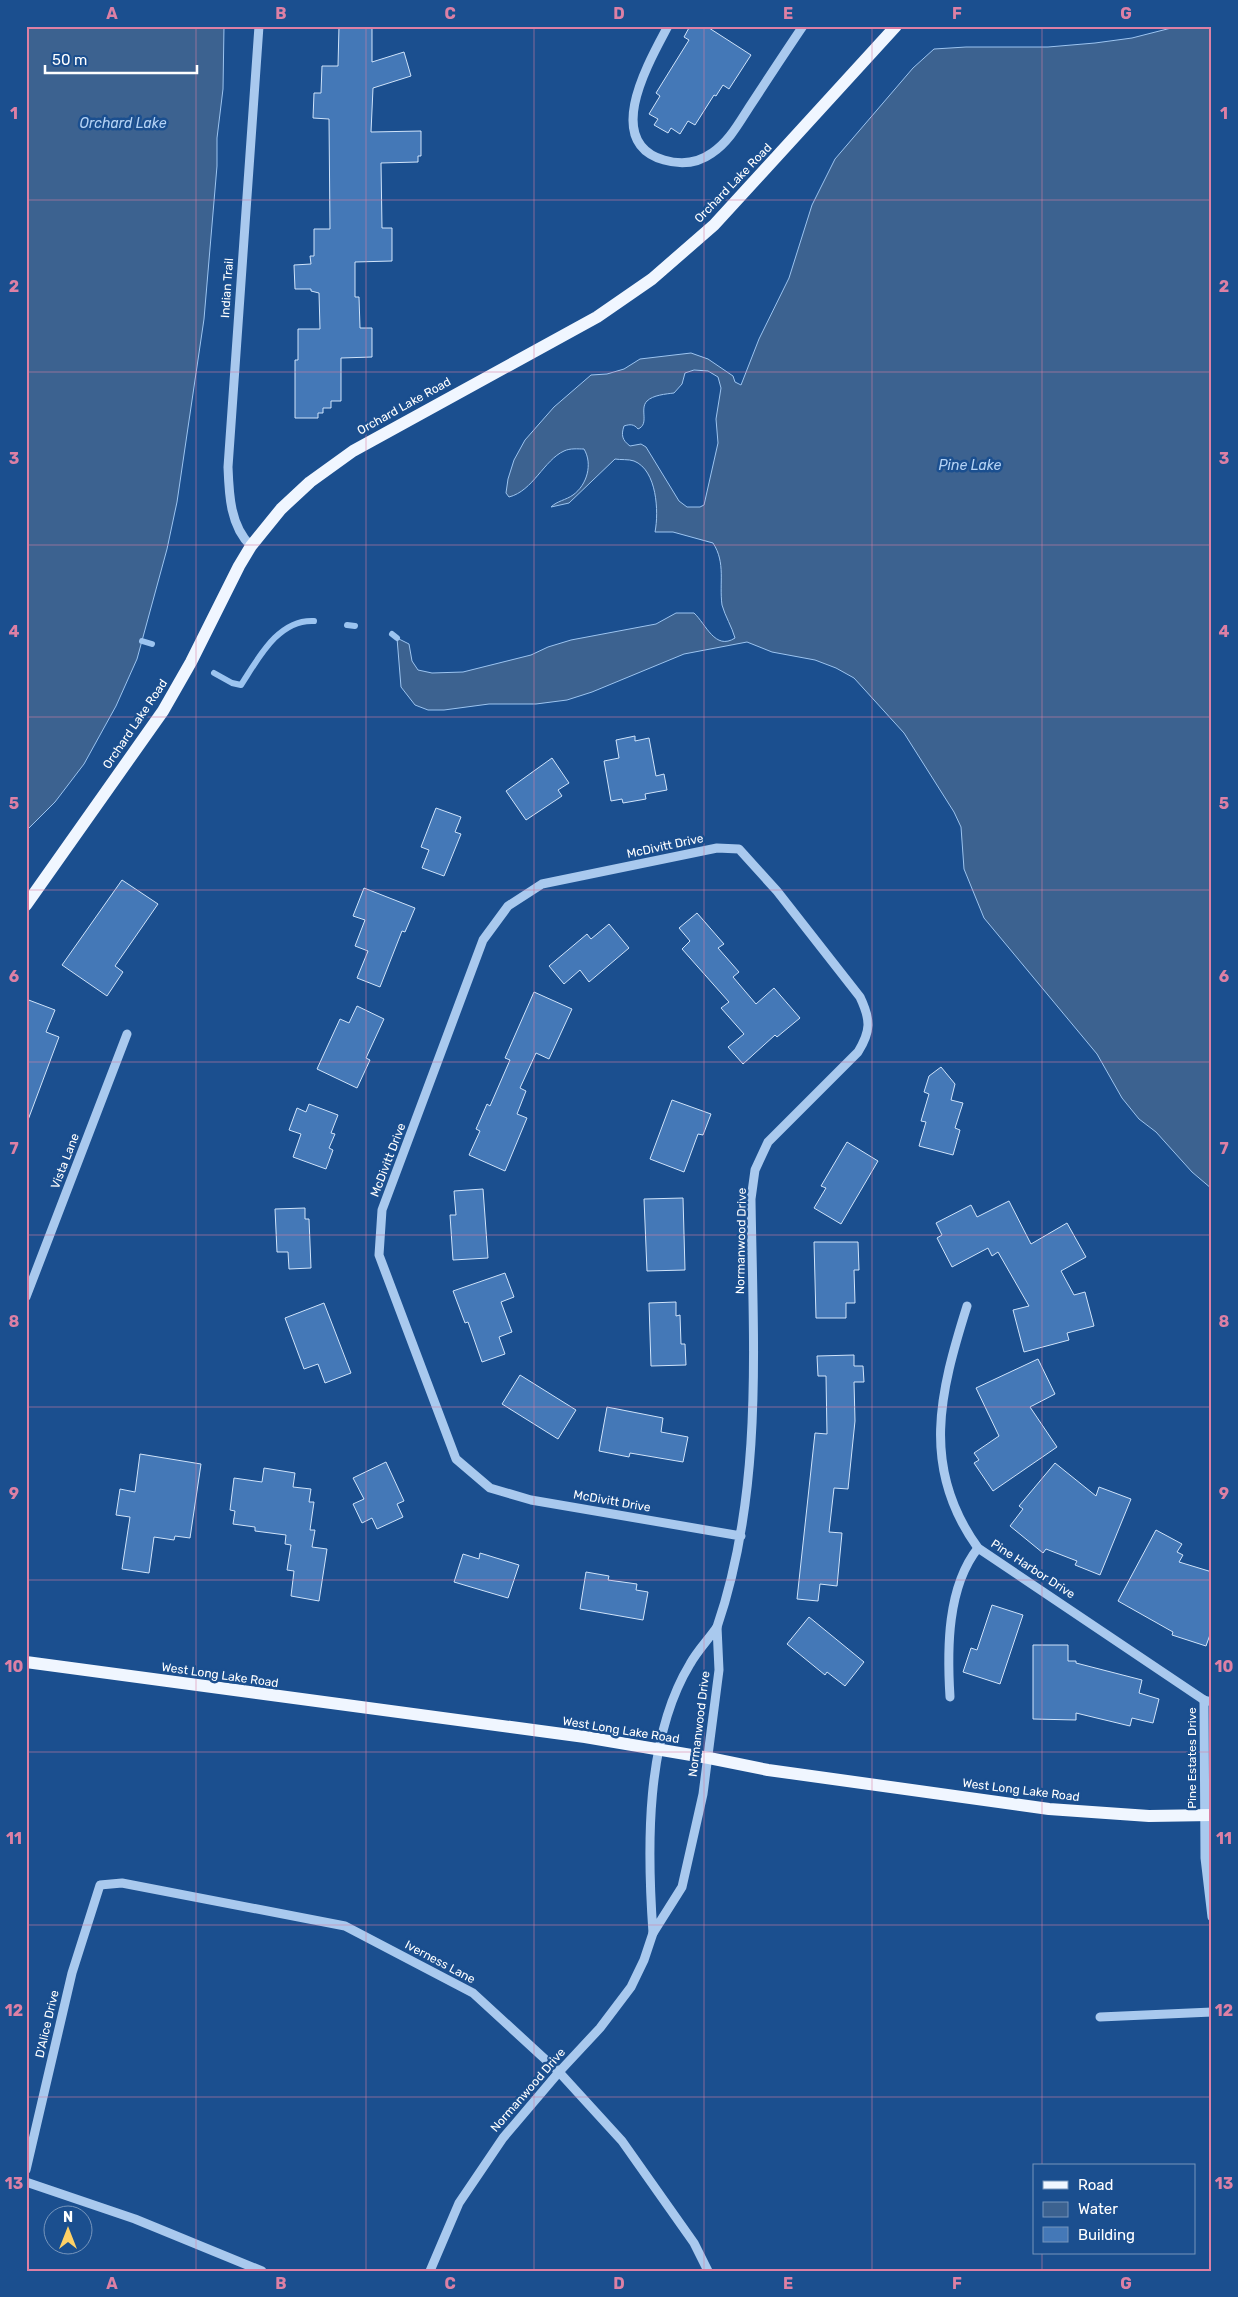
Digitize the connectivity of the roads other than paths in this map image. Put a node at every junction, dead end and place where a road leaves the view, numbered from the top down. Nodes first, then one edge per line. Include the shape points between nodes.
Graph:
1 (259, 26) edge
2 (668, 26) edge
3 (803, 26) edge
4 (896, 26) edge
5 (251, 546) junction
6 (739, 849) joint
7 (26, 905) edge
8 (128, 1034) dead end
9 (26, 1297) edge
10 (968, 1306) dead end
11 (740, 1536) junction
12 (978, 1548) junction
13 (717, 1628) junction
14 (26, 1662) edge
15 (950, 1697) dead end
16 (1208, 1701) edge
17 (660, 1750) junction
18 (709, 1758) junction
19 (1208, 1816) edge
20 (100, 1885) joint
21 (1212, 1917) edge
22 (653, 1933) junction
23 (1212, 2012) edge
24 (1100, 2017) dead end
25 (558, 2072) junction
26 (26, 2170) edge
27 (26, 2182) edge
28 (262, 2271) edge
29 (430, 2271) edge
30 (708, 2271) edge

1 - 5 street, Indian Trail via 228,467 234,519 240,534
2 - 3 street via 639,89 632,124 644,150 656,157 681,163 704,158 726,141
4 - 5 main road, Orchard Lake Road via 714,226 652,279 597,317 346,455 296,495
5 - 7 main road, Orchard Lake Road via 163,711
6 - 11 street, Normanwood Drive via 789,906 860,997 868,1014 867,1037 858,1052 768,1142 755,1170 751,1199 754,1416
6 - 11 street, McDivitt Drive via 717,848 542,884 508,906 483,940 382,1210 379,1255 456,1460 490,1488 531,1500
8 - 9 street, Vista Lane
10 - 12 street, Pine Harbor Drive via 950,1361 941,1409 942,1471 962,1525
11 - 13 street, Normanwood Drive via 726,1603
12 - 15 street via 967,1562 953,1610 948,1656
12 - 16 street, Pine Harbor Drive
13 - 17 street, Normanwood Drive via 690,1664 667,1717
13 - 18 street, Normanwood Drive via 719,1670
14 - 17 main road, West Long Lake Road via 401,1711
16 - 19 street, Pine Estates Drive
17 - 18 main road, West Long Lake Road
17 - 22 street, Normanwood Drive via 653,1786 649,1879
18 - 19 main road, West Long Lake Road via 768,1770 1049,1809 1149,1816
18 - 22 street, Normanwood Drive via 682,1887
19 - 21 street, Pine Estates Drive via 1204,1858
20 - 25 street, Iverness Lane via 122,1883 345,1926 473,1993
20 - 26 street, D'Alice Drive via 72,1973
22 - 25 street, Normanwood Drive via 631,1987 600,2028
23 - 24 street
25 - 29 street, Normanwood Drive via 503,2138 459,2203
25 - 30 street, Iverness Lane via 622,2141 694,2243
27 - 28 street via 135,2219

